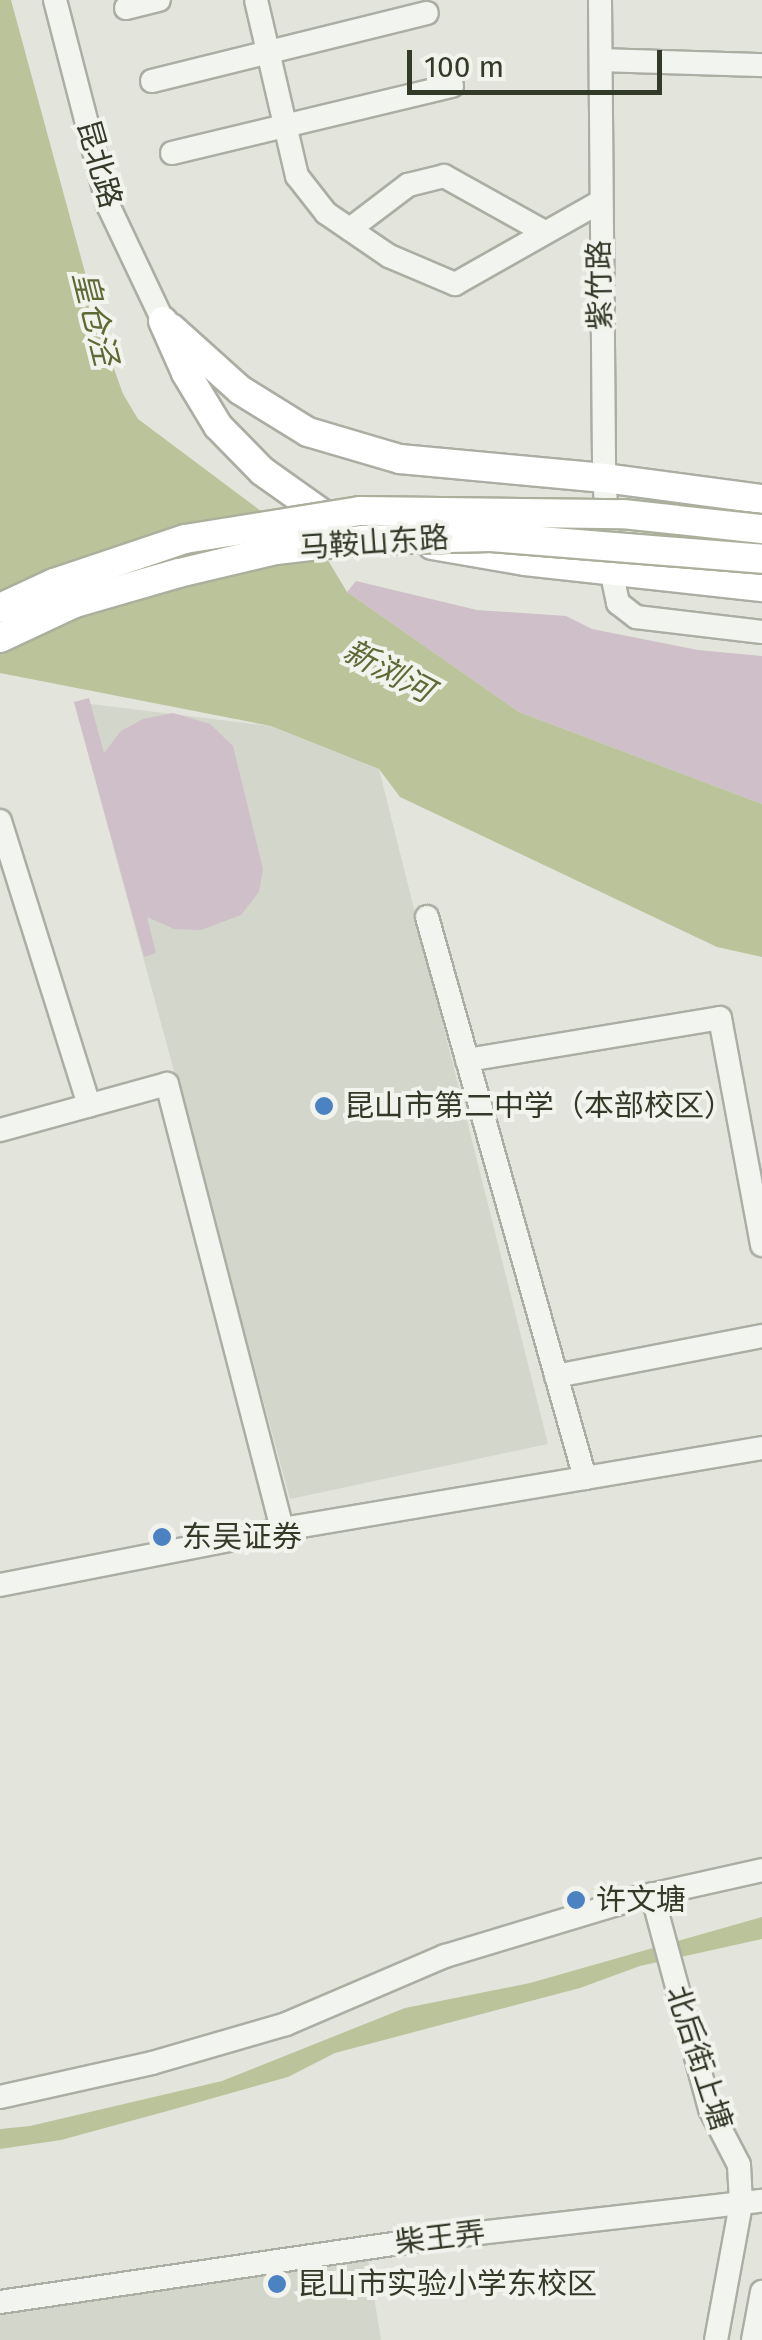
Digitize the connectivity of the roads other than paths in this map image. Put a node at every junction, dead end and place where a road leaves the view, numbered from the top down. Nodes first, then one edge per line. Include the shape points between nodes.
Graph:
1 (55, 0) edge
2 (159, 0) edge
3 (256, 0) edge
4 (600, 0) edge
5 (126, 8) dead end
6 (427, 13) dead end
7 (268, 52) junction
8 (602, 60) junction
9 (762, 65) edge
10 (152, 81) dead end
11 (452, 86) dead end
12 (286, 126) junction
13 (172, 154) dead end
14 (598, 203) junction
15 (350, 229) junction
16 (543, 231) junction
17 (163, 321) junction
18 (604, 478) junction
19 (762, 499) edge
20 (762, 529) edge
21 (762, 559) edge
22 (611, 570) junction
23 (762, 587) edge
24 (0, 608) edge
25 (762, 632) edge
26 (0, 638) edge
27 (2, 833) edge
28 (427, 917) dead end
29 (468, 1060) junction
30 (89, 1105) junction
31 (0, 1130) edge
32 (762, 1245) edge
33 (762, 1336) edge
34 (556, 1376) junction
35 (762, 1448) edge
36 (584, 1478) junction
37 (282, 1530) junction
38 (0, 1585) edge
39 (762, 1870) edge
40 (652, 1894) junction
41 (0, 2096) edge
42 (751, 2203) edge
43 (762, 2292) edge
44 (0, 2302) edge
45 (716, 2340) edge
46 (752, 2340) edge

1 - 17 street, 昆北路 via 108,204
2 - 5 street
3 - 7 street
4 - 8 street, 紫竹路
6 - 7 street
7 - 10 street
7 - 12 street
8 - 9 street
8 - 14 street, 紫竹路
11 - 12 street
12 - 13 street
12 - 15 street via 297,176 326,213
14 - 16 street
14 - 18 street, 紫竹路
15 - 16 street via 390,256 456,284
15 - 16 street via 408,185 444,176
17 - 18 main road via 240,390 308,432 400,459
17 - 22 main road via 218,426 262,472 334,522 475,552
18 - 19 main road
18 - 22 street, 紫竹路
20 - 24 main road, 马鞍山东路, bridge via 622,514 360,510 185,539
21 - 26 main road, 马鞍山东路, bridge via 491,537 363,540 276,550 179,573 75,603
22 - 23 main road
22 - 25 street via 618,602 636,617
27 - 30 street
28 - 29 street
29 - 32 street via 720,1018
29 - 34 street
30 - 31 street
30 - 37 street via 167,1084
33 - 34 street
34 - 36 street
35 - 36 street
36 - 37 street
37 - 38 street
39 - 40 street
40 - 41 street via 445,1956 286,2024 152,2063
40 - 42 street, 北后街上塘 via 710,2108
42 - 44 street, 柴王弄 via 426,2239
42 - 45 street, 北后街上塘
43 - 46 street

